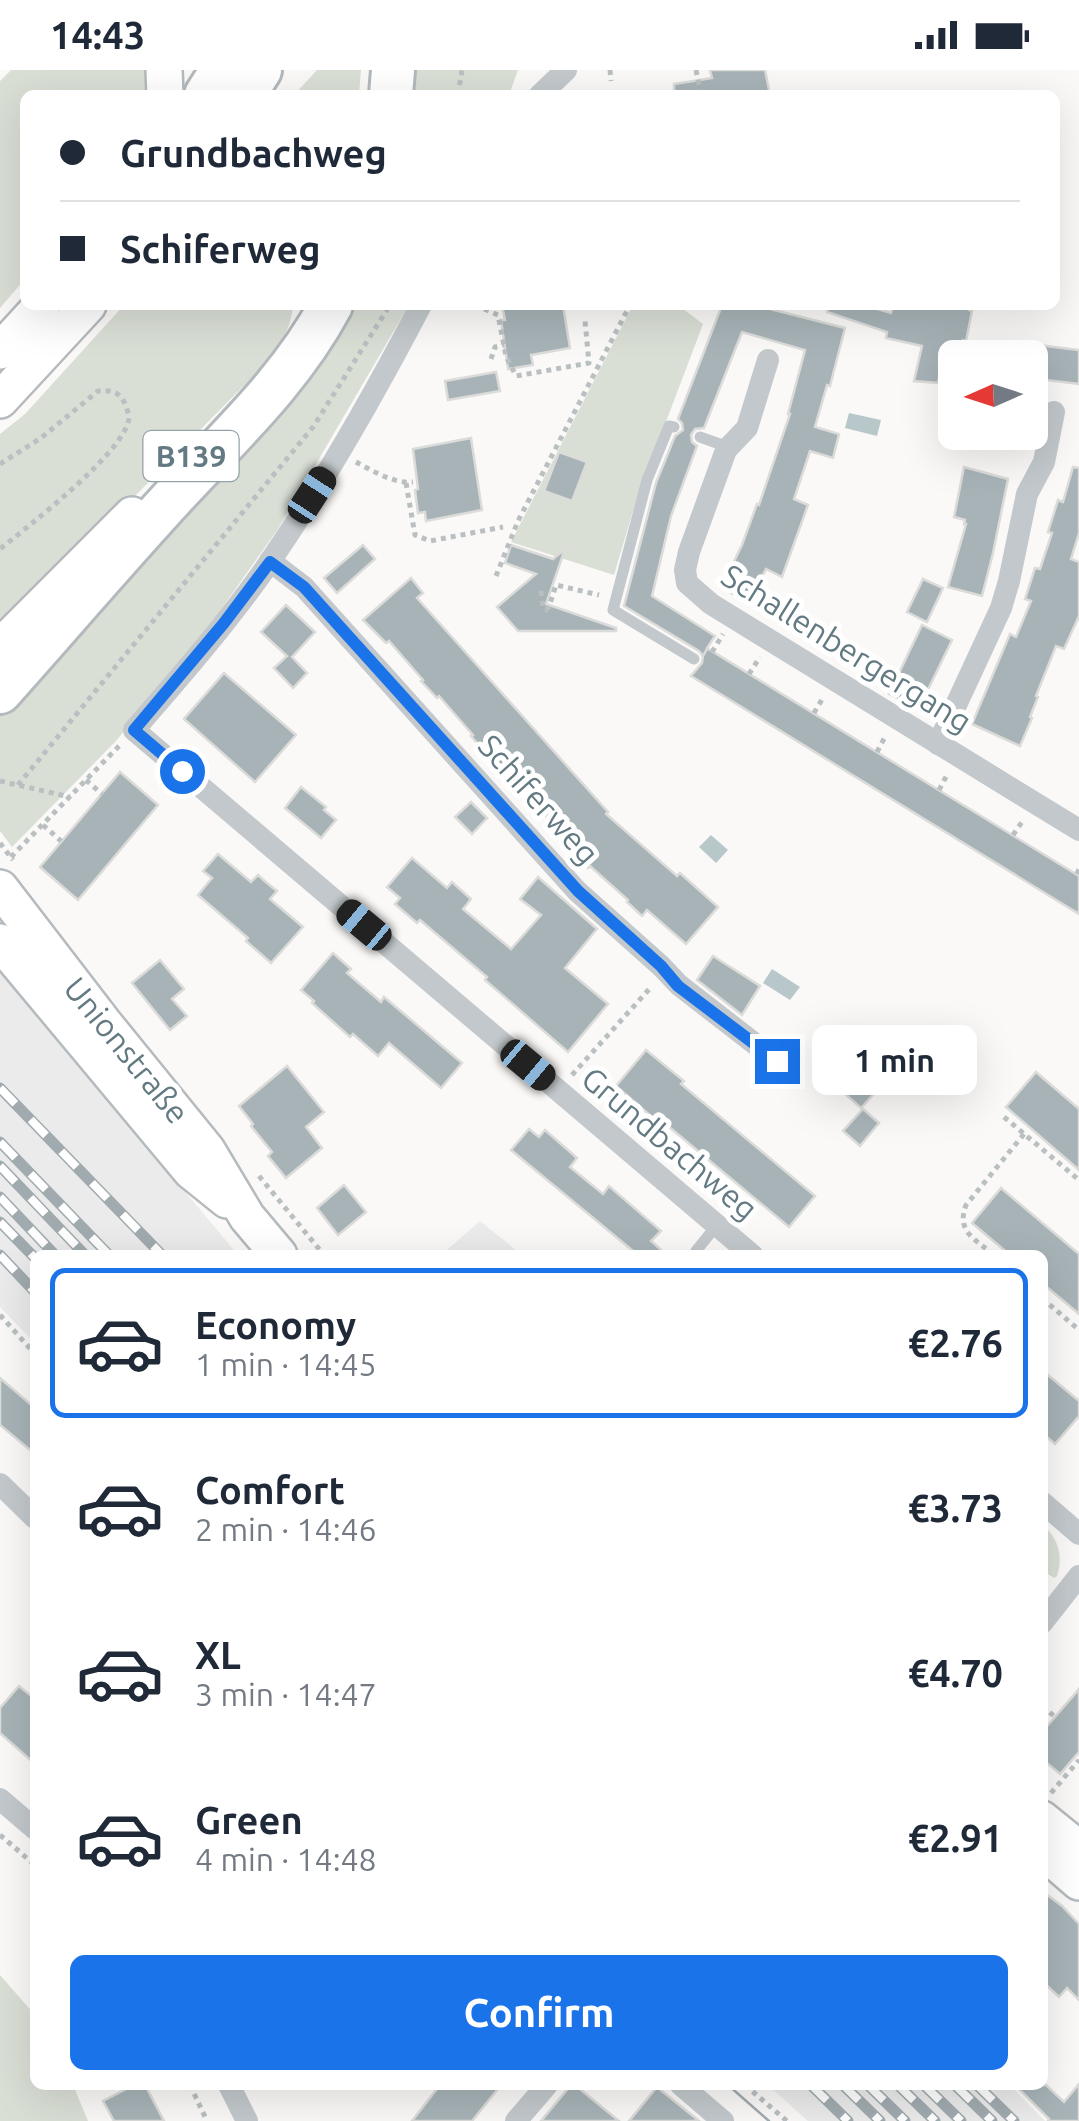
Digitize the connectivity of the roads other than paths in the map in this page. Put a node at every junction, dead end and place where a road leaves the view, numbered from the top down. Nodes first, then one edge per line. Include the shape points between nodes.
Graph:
1 (564, 71) edge
2 (545, 90) edge
3 (37, 310) edge
4 (83, 310) edge
5 (303, 310) edge
6 (329, 310) edge
7 (418, 310) edge
8 (0, 351) edge
9 (768, 360) dead end
10 (0, 400) edge
11 (1054, 412) dead end
12 (674, 428) dead end
13 (700, 437) dead end
14 (728, 447) junction
15 (270, 562) junction
16 (0, 647) edge
17 (694, 660) dead end
18 (0, 692) edge
19 (938, 744) junction
20 (1079, 830) edge
21 (5, 873) edge
22 (0, 942) edge
23 (777, 1061) dead end
24 (247, 1217) junction
25 (717, 1226) junction
26 (275, 1250) edge
27 (697, 1250) edge
28 (746, 1250) edge
29 (0, 1484) edge
30 (1048, 1507) edge
31 (30, 1513) edge
32 (1079, 1534) edge
33 (1079, 1576) edge
34 (1048, 1615) edge
35 (0, 1798) edge
36 (1048, 1807) edge
37 (30, 1825) edge
38 (1079, 1849) edge
39 (1048, 1855) edge
40 (1079, 1882) edge
41 (232, 2090) edge
42 (543, 2090) edge
43 (688, 2090) edge
44 (248, 2121) edge
45 (516, 2121) edge
46 (724, 2121) edge

1 - 2 street
3 - 8 main road
4 - 10 main road
5 - 16 main road, B139 via 295,336 252,394
6 - 18 highway via 270,395
7 - 15 street
9 - 14 street, Schallenbergergang via 747,428
11 - 19 street via 1001,608
12 - 17 lane via 669,426 647,480 613,610
13 - 14 lane
14 - 19 street, Schallenbergergang via 689,552 687,583
15 - 23 street, Schiferweg via 304,587 570,884 678,986
15 - 25 street, Grundbachweg via 128,736
19 - 20 street, Schallenbergergang
21 - 24 main road, Unionstraße via 103,1022 207,1150
22 - 24 main road, Unionstraße via 191,1171
24 - 26 main road, Unionstraße
25 - 27 lane
25 - 28 street, Grundbachweg
29 - 31 street
30 - 32 street
33 - 34 street
35 - 37 street
36 - 38 main road
39 - 40 main road
41 - 44 street
42 - 45 street
43 - 46 street

